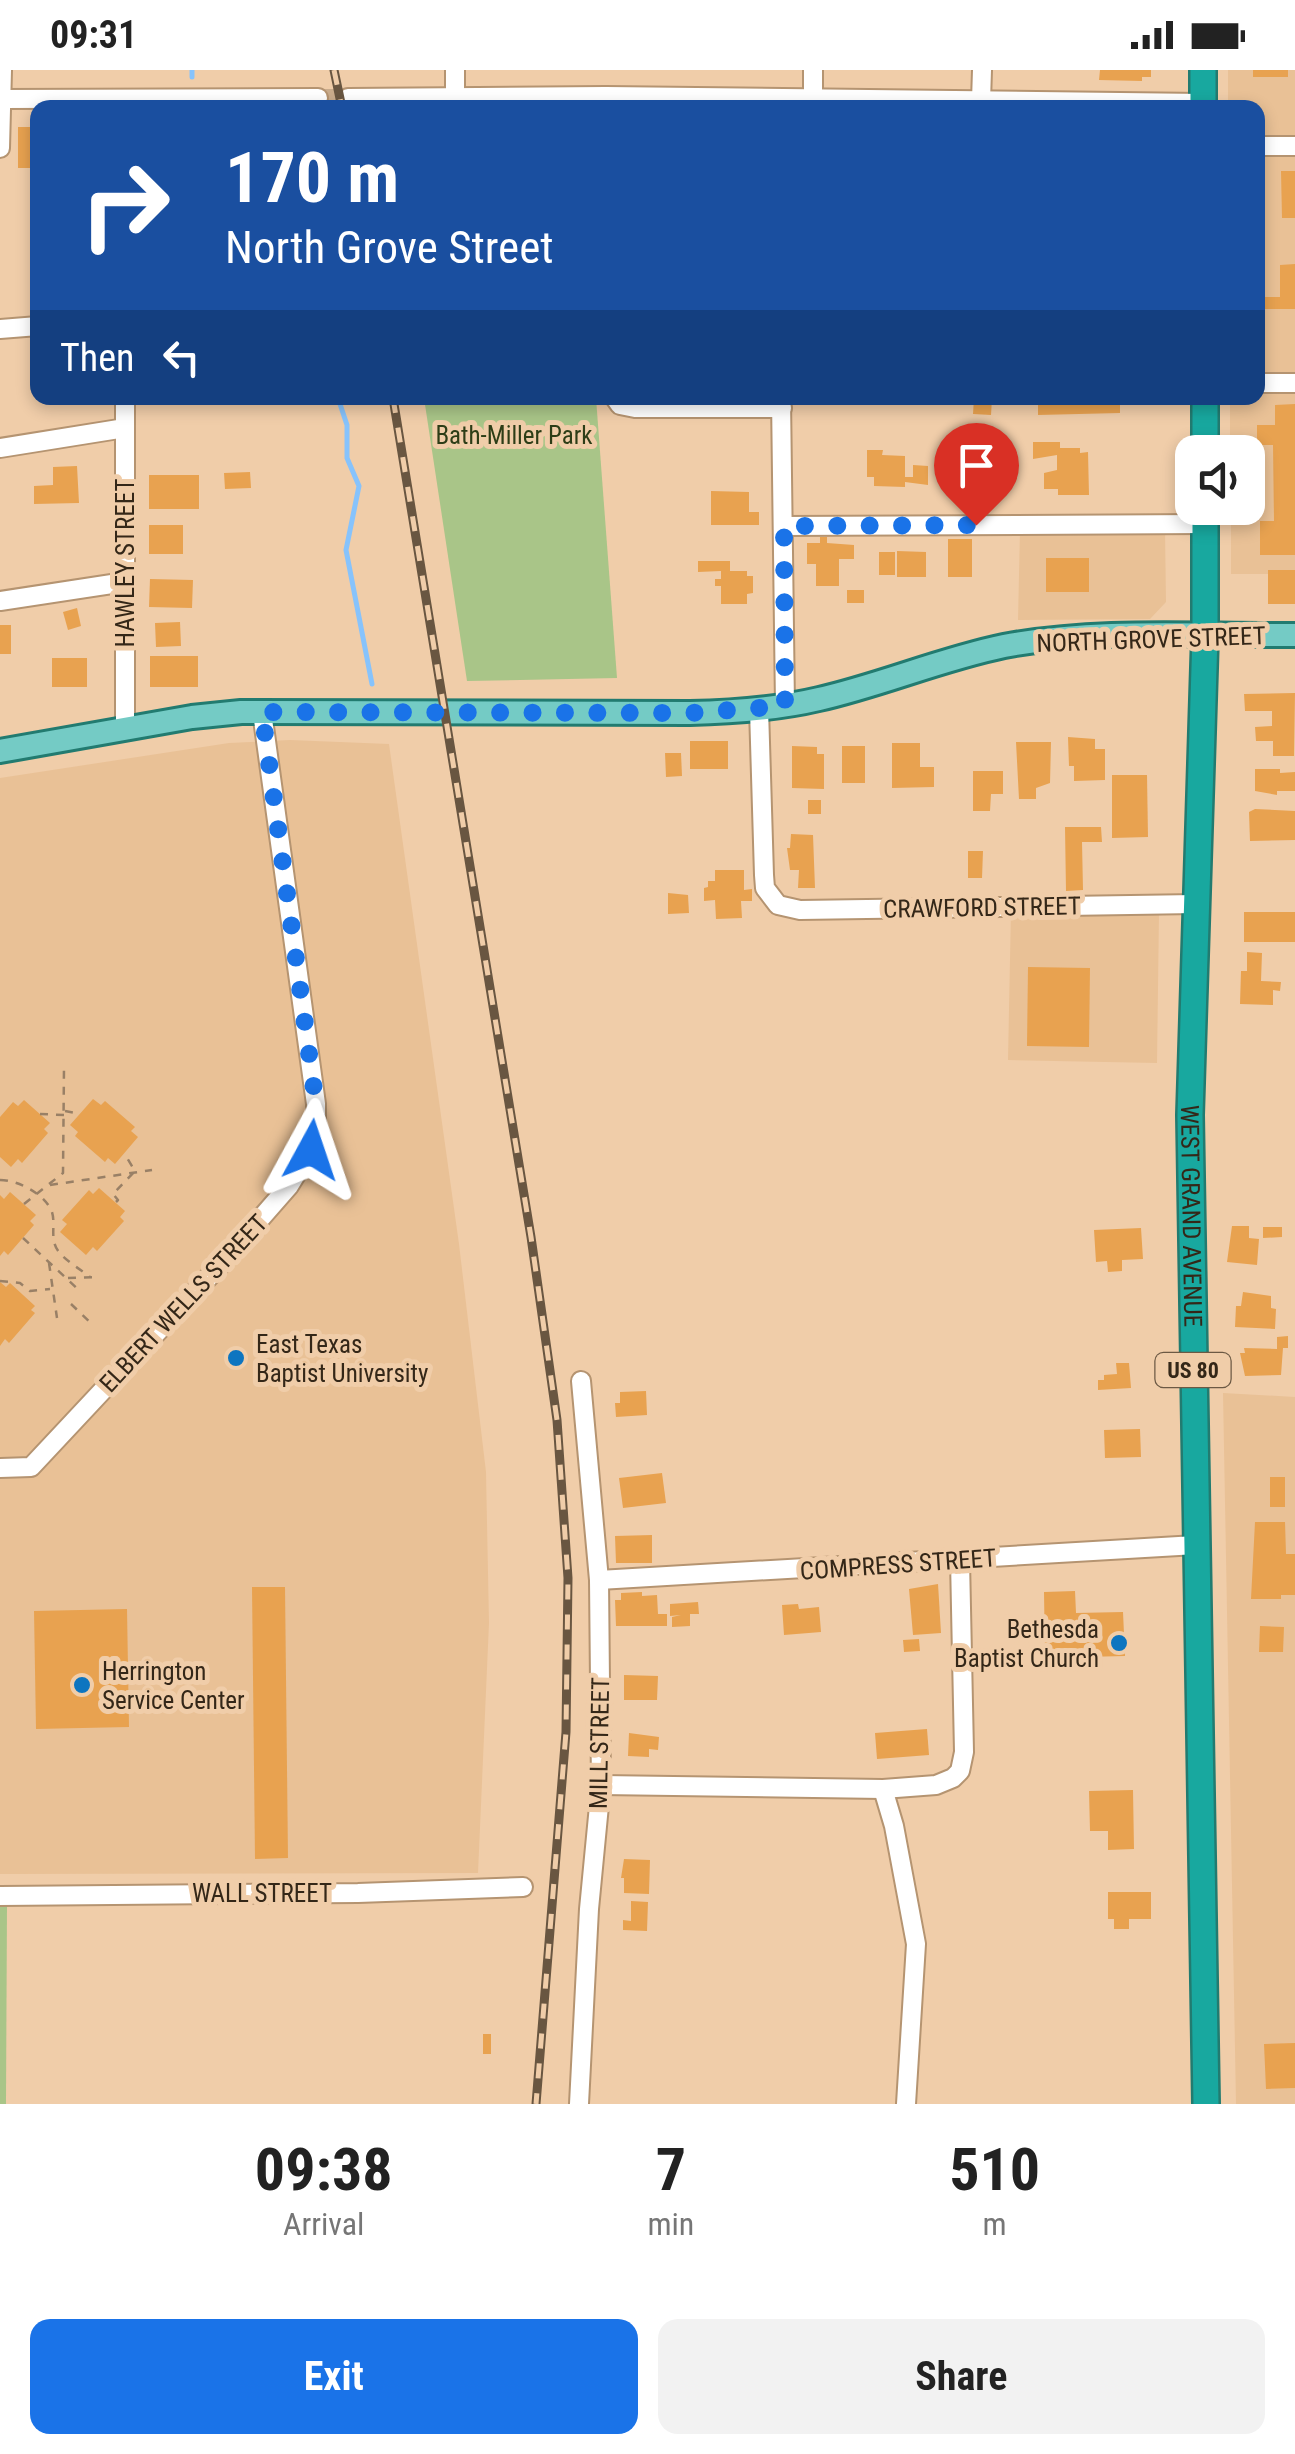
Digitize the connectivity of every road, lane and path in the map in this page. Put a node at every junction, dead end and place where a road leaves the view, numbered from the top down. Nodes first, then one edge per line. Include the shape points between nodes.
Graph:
1 (2, 70) edge
2 (454, 70) edge
3 (812, 70) edge
4 (982, 70) edge
5 (1203, 70) edge
6 (456, 97) junction
7 (318, 98) dead end
8 (348, 98) dead end
9 (813, 98) junction
10 (0, 99) edge
11 (31, 100) edge
12 (240, 100) edge
13 (546, 100) edge
14 (791, 100) edge
15 (926, 100) edge
16 (982, 100) edge
17 (1203, 100) edge
18 (1265, 146) edge
19 (1295, 146) edge
20 (0, 148) edge
21 (30, 326) edge
22 (0, 328) edge
23 (1265, 383) edge
24 (1295, 383) edge
25 (125, 405) edge
26 (620, 405) edge
27 (723, 405) edge
28 (782, 405) edge
29 (1205, 405) edge
30 (125, 428) junction
31 (1205, 435) edge
32 (0, 448) edge
33 (1175, 517) edge
34 (1205, 525) edge
35 (784, 526) junction
36 (125, 582) junction
37 (0, 601) edge
38 (1295, 635) edge
39 (1205, 636) junction
40 (785, 706) junction
41 (760, 709) junction
42 (262, 712) junction
43 (125, 730) junction
44 (0, 751) edge
45 (1196, 904) junction
46 (64, 1067) dead end
47 (64, 1113) junction
48 (40, 1114) dead end
49 (80, 1114) dead end
50 (124, 1153) dead end
51 (152, 1170) dead end
52 (135, 1171) junction
53 (111, 1176) junction
54 (0, 1180) edge
55 (123, 1184) junction
56 (48, 1186) junction
57 (37, 1195) junction
58 (116, 1202) dead end
59 (24, 1204) dead end
60 (23, 1238) dead end
61 (49, 1262) junction
62 (90, 1277) junction
63 (96, 1277) dead end
64 (66, 1278) junction
65 (0, 1282) edge
66 (52, 1288) junction
67 (30, 1291) junction
68 (81, 1292) dead end
69 (25, 1297) dead end
70 (71, 1304) dead end
71 (57, 1318) dead end
72 (94, 1325) dead end
73 (582, 1381) dead end
74 (0, 1468) edge
75 (1196, 1545) junction
76 (960, 1560) junction
77 (600, 1580) junction
78 (600, 1785) junction
79 (884, 1789) junction
80 (523, 1888) dead end
81 (0, 1896) edge
82 (578, 2104) edge
83 (906, 2104) edge
84 (1206, 2104) edge

1 - 10 street
2 - 6 street
3 - 9 street
4 - 16 street
5 - 17 highway
6 - 8 street
6 - 13 street
7 - 12 street
9 - 14 street
9 - 15 street
10 - 11 street
10 - 20 street
18 - 19 street
21 - 22 street
23 - 24 street
25 - 30 street, HAWLEY STREET
26 - 27 street
28 - 35 street
29 - 31 highway
30 - 32 street
30 - 36 street, HAWLEY STREET
33 - 35 street
34 - 39 highway, WEST GRAND AVENUE / US 80
35 - 40 street
36 - 37 street
36 - 43 street, HAWLEY STREET
38 - 39 main road, NORTH GROVE STREET
39 - 40 main road, NORTH GROVE STREET via 1083,637 1002,647
39 - 45 highway, WEST GRAND AVENUE / US 80
40 - 41 main road, NORTH GROVE STREET
41 - 42 main road, NORTH GROVE STREET
41 - 45 street, CRAWFORD STREET via 765,888 787,909
42 - 43 main road, NORTH GROVE STREET
42 - 74 street, ELBERT WELLS STREET via 316,1104 311,1150 270,1209 31,1467
43 - 44 main road, NORTH GROVE STREET
45 - 75 highway, WEST GRAND AVENUE / US 80 via 1190,1114
46 - 47 path
47 - 48 path
47 - 49 path
47 - 56 path via 64,1173
50 - 52 path
51 - 52 path
52 - 53 path
52 - 55 path
53 - 55 path
53 - 56 path
54 - 57 path
55 - 58 path via 113,1194
56 - 57 path
57 - 59 path
57 - 62 path via 51,1210 59,1252
60 - 61 path
61 - 64 path
61 - 66 path
62 - 63 path
62 - 64 path
64 - 68 path
65 - 67 path
66 - 67 path
66 - 71 path
67 - 69 path
70 - 72 path
73 - 77 street, MILL STREET
75 - 76 street, COMPRESS STREET
75 - 84 highway, WEST GRAND AVENUE / US 80
76 - 77 street, COMPRESS STREET
76 - 79 street via 960,1771 945,1783
77 - 78 street, MILL STREET
78 - 79 street
78 - 82 street, MILL STREET
79 - 83 street via 916,1944
80 - 81 street, WALL STREET

